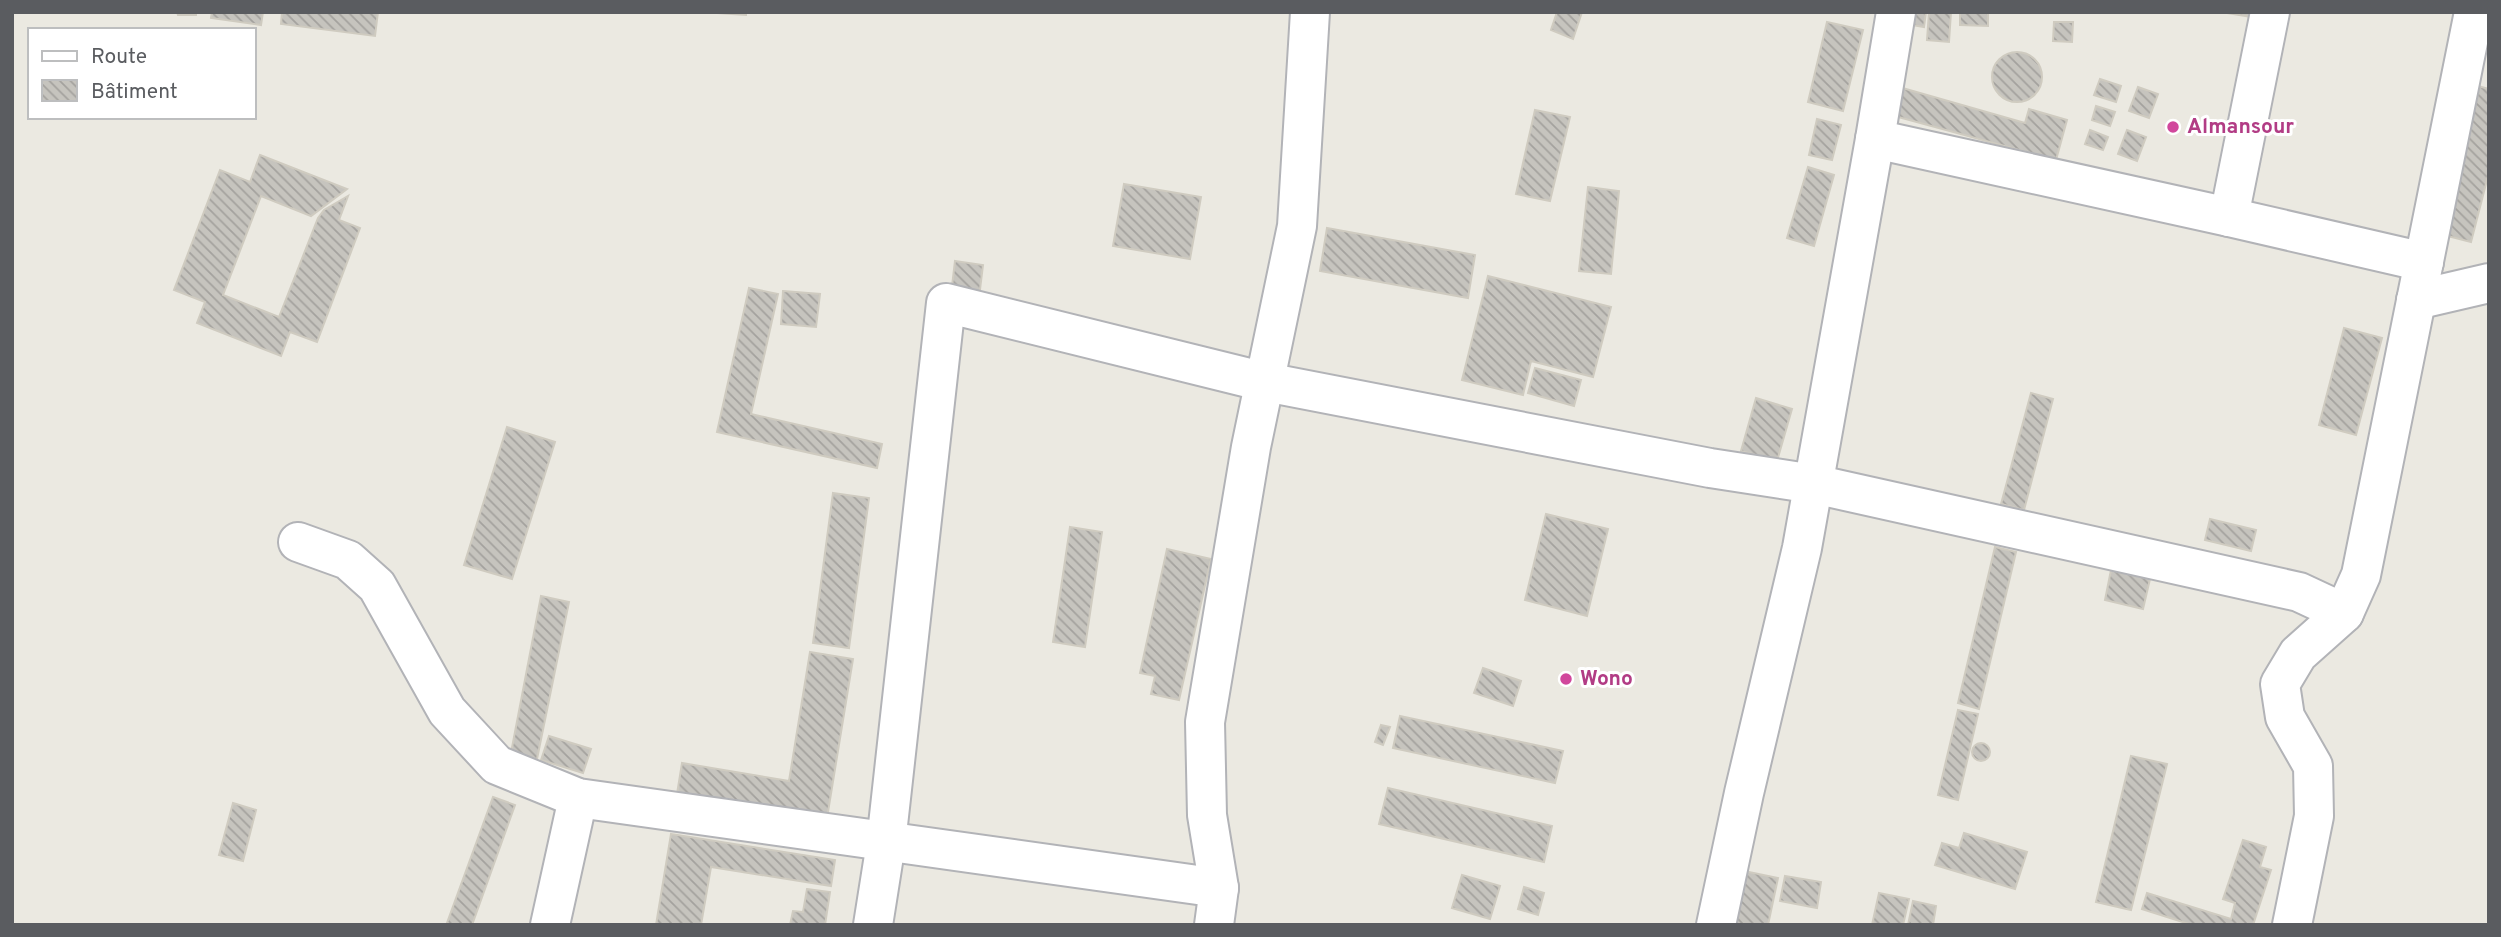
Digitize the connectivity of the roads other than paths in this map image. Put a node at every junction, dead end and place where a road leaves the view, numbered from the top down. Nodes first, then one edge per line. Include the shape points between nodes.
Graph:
1 (1310, 12) edge
2 (1896, 12) edge
3 (2270, 12) edge
4 (2474, 12) edge
5 (1875, 139) junction
6 (2229, 217) junction
7 (2424, 262) junction
8 (2489, 283) edge
9 (2416, 300) junction
10 (1265, 382) junction
11 (1814, 484) junction
12 (298, 542) dead end
13 (2344, 613) junction
14 (578, 798) junction
15 (886, 843) junction
16 (1219, 888) junction
17 (550, 925) edge
18 (873, 925) edge
19 (1214, 925) edge
20 (1716, 925) edge
21 (2292, 925) edge

1 - 10 street via 1297,226
2 - 5 street
3 - 6 street
4 - 7 street
5 - 6 street
5 - 11 street
6 - 7 street
7 - 9 street
8 - 9 street
9 - 13 street via 2361,575
10 - 11 street
10 - 15 street via 946,303
10 - 16 street via 1205,722 1208,815
11 - 13 street via 2299,592
11 - 20 street
12 - 14 street via 348,561 377,586 447,710 497,765
13 - 21 street via 2298,653 2280,684 2285,717 2313,766 2314,816
14 - 15 street
14 - 17 street
15 - 16 street
15 - 18 street
16 - 19 street

